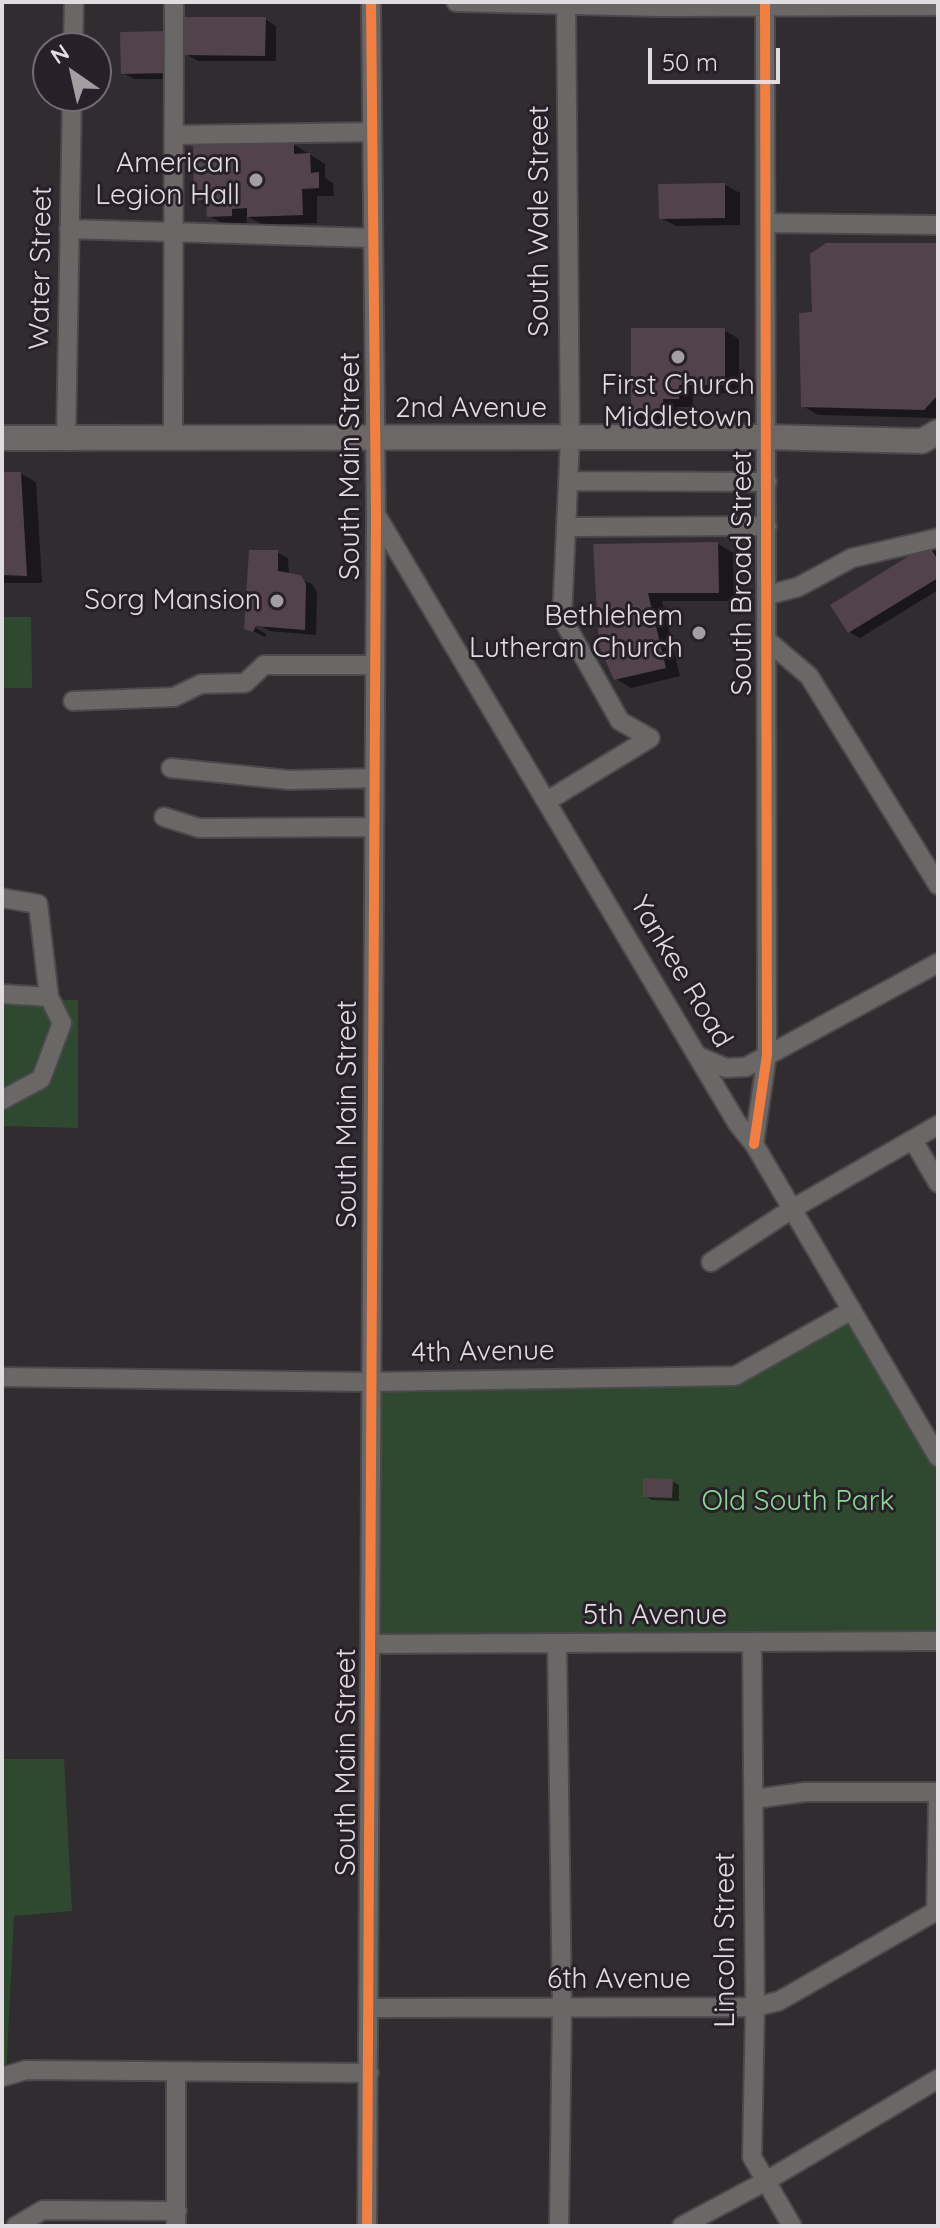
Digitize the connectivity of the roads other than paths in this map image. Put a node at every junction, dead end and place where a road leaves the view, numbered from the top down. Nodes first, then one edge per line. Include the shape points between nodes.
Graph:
1 (74, 2) edge
2 (174, 2) edge
3 (371, 2) edge
4 (456, 2) edge
5 (566, 4) edge
6 (765, 5) edge
7 (938, 6) edge
8 (73, 32) edge
9 (72, 112) edge
10 (372, 132) junction
11 (174, 135) junction
12 (766, 223) junction
13 (938, 225) edge
14 (69, 229) junction
15 (174, 231) junction
16 (373, 238) junction
17 (938, 432) edge
18 (766, 437) junction
19 (2, 438) edge
20 (375, 439) junction
21 (570, 439) junction
22 (173, 440) junction
23 (66, 441) junction
24 (568, 481) junction
25 (767, 482) junction
26 (376, 516) junction
27 (767, 526) junction
28 (566, 527) junction
29 (938, 538) edge
30 (768, 595) junction
31 (769, 642) junction
32 (375, 665) junction
33 (73, 701) dead end
34 (171, 768) dead end
35 (374, 778) junction
36 (547, 801) junction
37 (164, 817) dead end
38 (374, 827) junction
39 (938, 885) edge
40 (2, 898) edge
41 (938, 963) edge
42 (2, 994) edge
43 (49, 997) junction
44 (767, 1055) junction
45 (700, 1057) junction
46 (2, 1100) edge
47 (938, 1125) edge
48 (913, 1140) junction
49 (754, 1144) junction
50 (938, 1183) edge
51 (792, 1209) junction
52 (711, 1262) dead end
53 (852, 1310) junction
54 (2, 1377) edge
55 (369, 1382) junction
56 (938, 1457) edge
57 (938, 1641) edge
58 (752, 1643) junction
59 (372, 1644) junction
60 (557, 1644) junction
61 (938, 1792) edge
62 (754, 1799) junction
63 (938, 1801) edge
64 (937, 1911) edge
65 (755, 2007) junction
66 (370, 2008) junction
67 (562, 2008) junction
68 (176, 2072) junction
69 (369, 2073) junction
70 (2, 2077) edge
71 (938, 2079) edge
72 (766, 2181) junction
73 (176, 2218) edge
74 (16, 2226) edge
75 (367, 2226) edge
76 (559, 2226) edge
77 (682, 2226) edge
78 (792, 2226) edge

1 - 8 street
2 - 11 street
3 - 10 street, South Main Street
4 - 5 street
5 - 6 street
5 - 21 street, South Wale Street
6 - 7 street
6 - 12 street, South Broad Street
9 - 14 street, Water Street
10 - 11 street
10 - 16 street, South Main Street
11 - 15 street
12 - 13 street
12 - 18 street, South Broad Street
14 - 15 street
14 - 23 street, Water Street
15 - 16 street
15 - 22 street
16 - 20 street, South Main Street
17 - 18 main road, 2nd Avenue via 922,441
18 - 21 main road, 2nd Avenue
18 - 25 street, South Broad Street
19 - 23 main road, 2nd Avenue
20 - 21 main road, 2nd Avenue
20 - 22 main road, 2nd Avenue
20 - 26 street, South Main Street
21 - 24 street, South Wale Street
22 - 23 main road, 2nd Avenue
24 - 25 street
24 - 28 street, South Wale Street
25 - 27 street, South Broad Street
26 - 32 street, South Main Street
26 - 36 street, Yankee Road
27 - 28 street
27 - 30 street, South Broad Street
28 - 36 street, South Wale Street via 562,618 620,721 650,738
29 - 30 street via 852,558 798,587
30 - 31 street, South Broad Street
31 - 39 street via 809,676
31 - 44 street, South Broad Street
32 - 33 street via 264,665 245,683 201,684 174,697
32 - 35 street, South Main Street
34 - 35 street via 289,780
35 - 38 street, South Main Street
36 - 45 street, Yankee Road
37 - 38 street via 199,828
38 - 55 street, South Main Street
40 - 43 street via 38,904
41 - 44 street
42 - 43 street
43 - 46 street via 62,1023 41,1079
44 - 45 street via 746,1067 726,1068
44 - 49 street, South Broad Street
45 - 49 street, Yankee Road
47 - 48 street
48 - 50 street
48 - 51 street
49 - 51 street, Yankee Road
51 - 52 street
51 - 53 street, Yankee Road
53 - 55 street, 4th Avenue via 735,1376
53 - 56 street, Yankee Road
54 - 55 street, 4th Avenue
55 - 59 street, South Main Street
57 - 58 street, 5th Avenue
58 - 60 street, 5th Avenue
58 - 62 street, Lincoln Street
59 - 60 street, 5th Avenue
59 - 66 street, South Main Street
60 - 67 street
61 - 62 street via 805,1792
62 - 65 street, Lincoln Street
63 - 64 street
64 - 65 street, 6th Avenue via 779,2001
65 - 67 street, 6th Avenue
65 - 72 street, Lincoln Street via 752,2157
66 - 67 street, 6th Avenue
66 - 69 street, South Main Street
67 - 76 street
68 - 69 street
68 - 70 street via 26,2070
68 - 73 street
69 - 75 street, South Main Street
71 - 72 street
72 - 77 street
72 - 78 street, Lincoln Street
73 - 74 street via 43,2210

